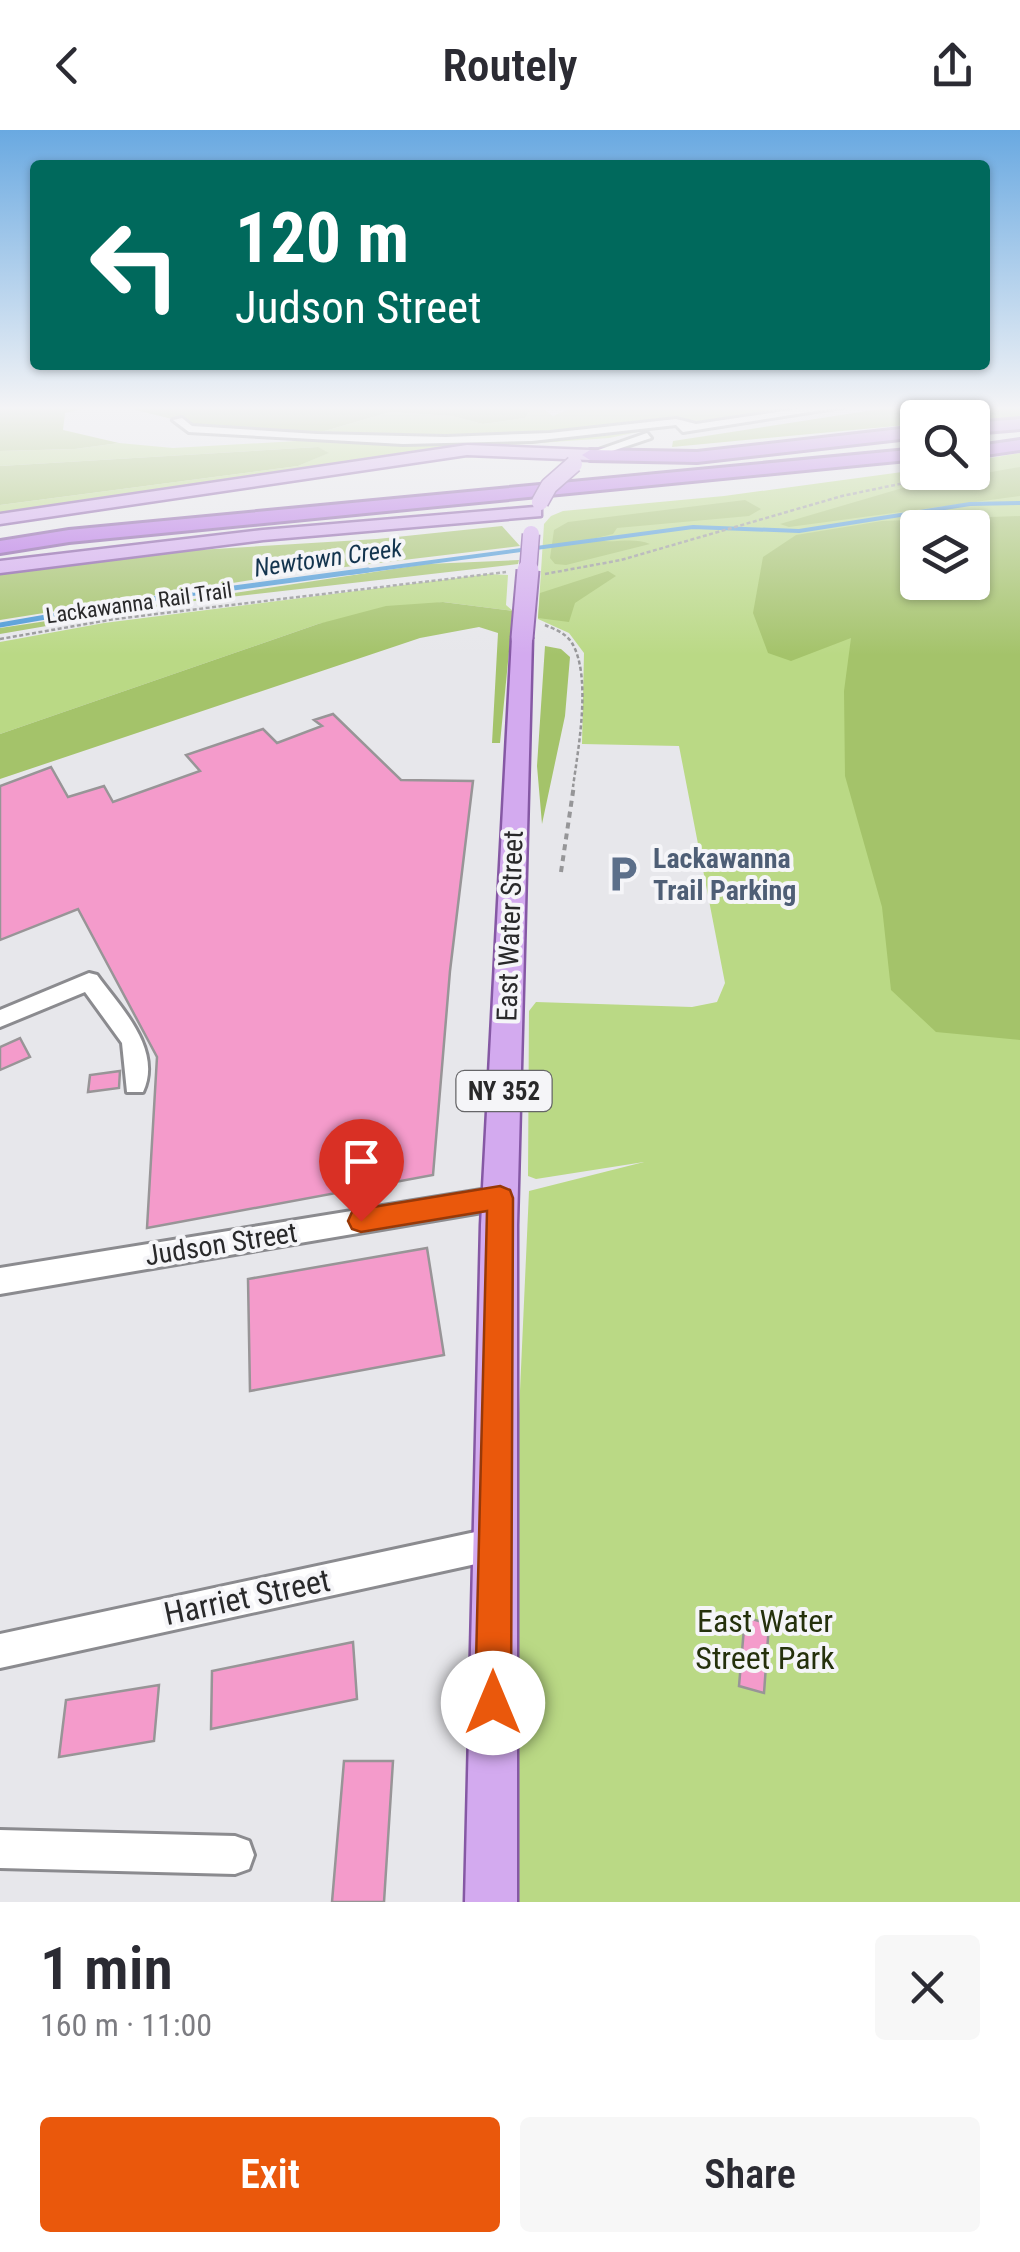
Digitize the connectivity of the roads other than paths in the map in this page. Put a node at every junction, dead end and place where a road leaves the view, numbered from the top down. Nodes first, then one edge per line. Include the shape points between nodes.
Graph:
1 (205, 489) edge
2 (399, 489) edge
3 (548, 489) edge
4 (584, 489) edge
5 (712, 489) edge
6 (610, 504) dead end
7 (538, 517) junction
8 (0, 519) edge
9 (0, 530) edge
10 (0, 547) edge
11 (0, 566) edge
12 (0, 1019) edge
13 (135, 1086) dead end
14 (500, 1198) junction
15 (0, 1281) edge
16 (494, 1544) junction
17 (0, 1650) edge
18 (0, 1849) edge
19 (235, 1854) dead end
20 (491, 1902) edge

1 - 8 main road
2 - 9 highway
3 - 7 main road, bridge
4 - 10 highway
5 - 6 highway
7 - 11 main road via 262,535
7 - 14 main road, East Water Street / NY 352, bridge
12 - 13 street via 89,980 132,1041
14 - 15 street, Judson Street
14 - 16 main road, East Water Street / NY 352
16 - 17 street, Harriet Street
16 - 20 main road, East Water Street / NY 352
18 - 19 street

